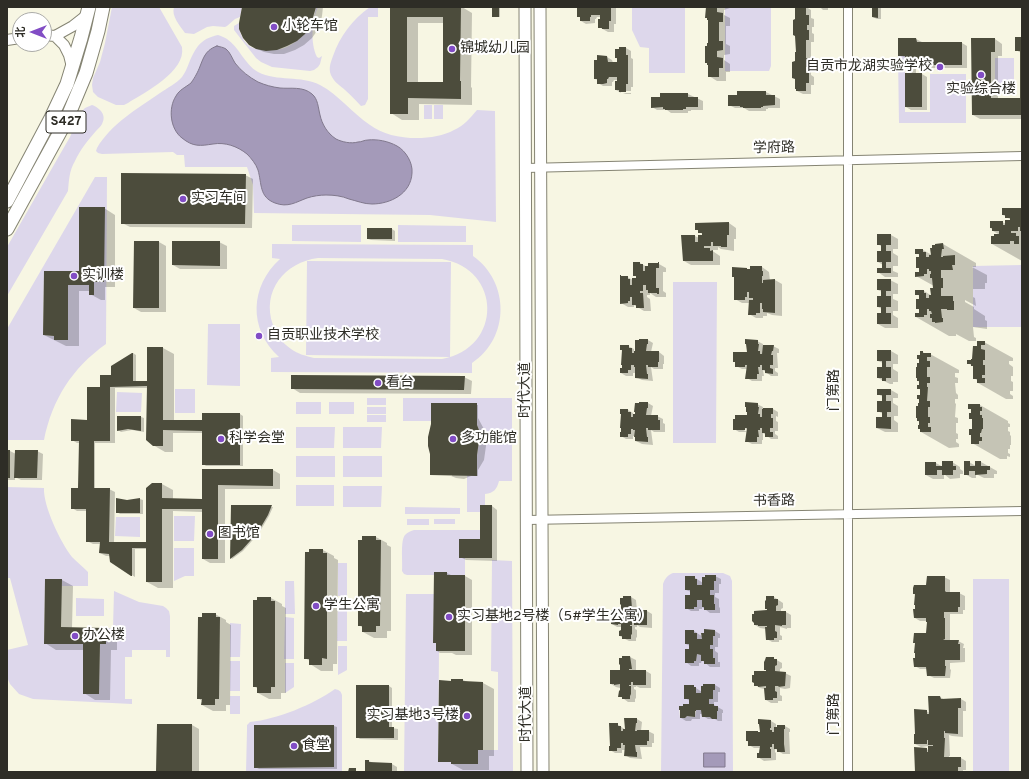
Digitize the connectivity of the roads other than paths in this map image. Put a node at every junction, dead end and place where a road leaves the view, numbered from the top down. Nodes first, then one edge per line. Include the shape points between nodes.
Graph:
1 (103, 7) edge
2 (526, 7) edge
3 (540, 7) edge
4 (848, 7) edge
5 (88, 11) edge
6 (52, 36) edge
7 (55, 36) junction
8 (72, 67) junction
9 (1022, 156) edge
10 (848, 160) junction
11 (526, 168) junction
12 (541, 168) junction
13 (7, 202) edge
14 (7, 228) edge
15 (1022, 511) edge
16 (848, 514) junction
17 (527, 520) junction
18 (542, 520) junction
19 (527, 772) edge
20 (542, 772) edge
21 (848, 772) edge

1 - 14 main road, S427 via 86,73 66,121
2 - 11 main road, 时代大道
3 - 12 main road, 时代大道
4 - 10 street, 门第路
5 - 7 street via 73,26
5 - 8 main road, S427
6 - 7 street
7 - 8 street via 64,44
8 - 13 main road, S427 via 51,118
9 - 10 street, 学府路
10 - 12 street, 学府路
10 - 16 street, 门第路
11 - 12 street, 学府路
11 - 17 main road, 时代大道
12 - 18 main road, 时代大道
15 - 16 street, 书香路
16 - 18 street, 书香路
16 - 21 street, 门第路
17 - 18 street, 书香路
17 - 19 main road, 时代大道
18 - 20 main road, 时代大道

